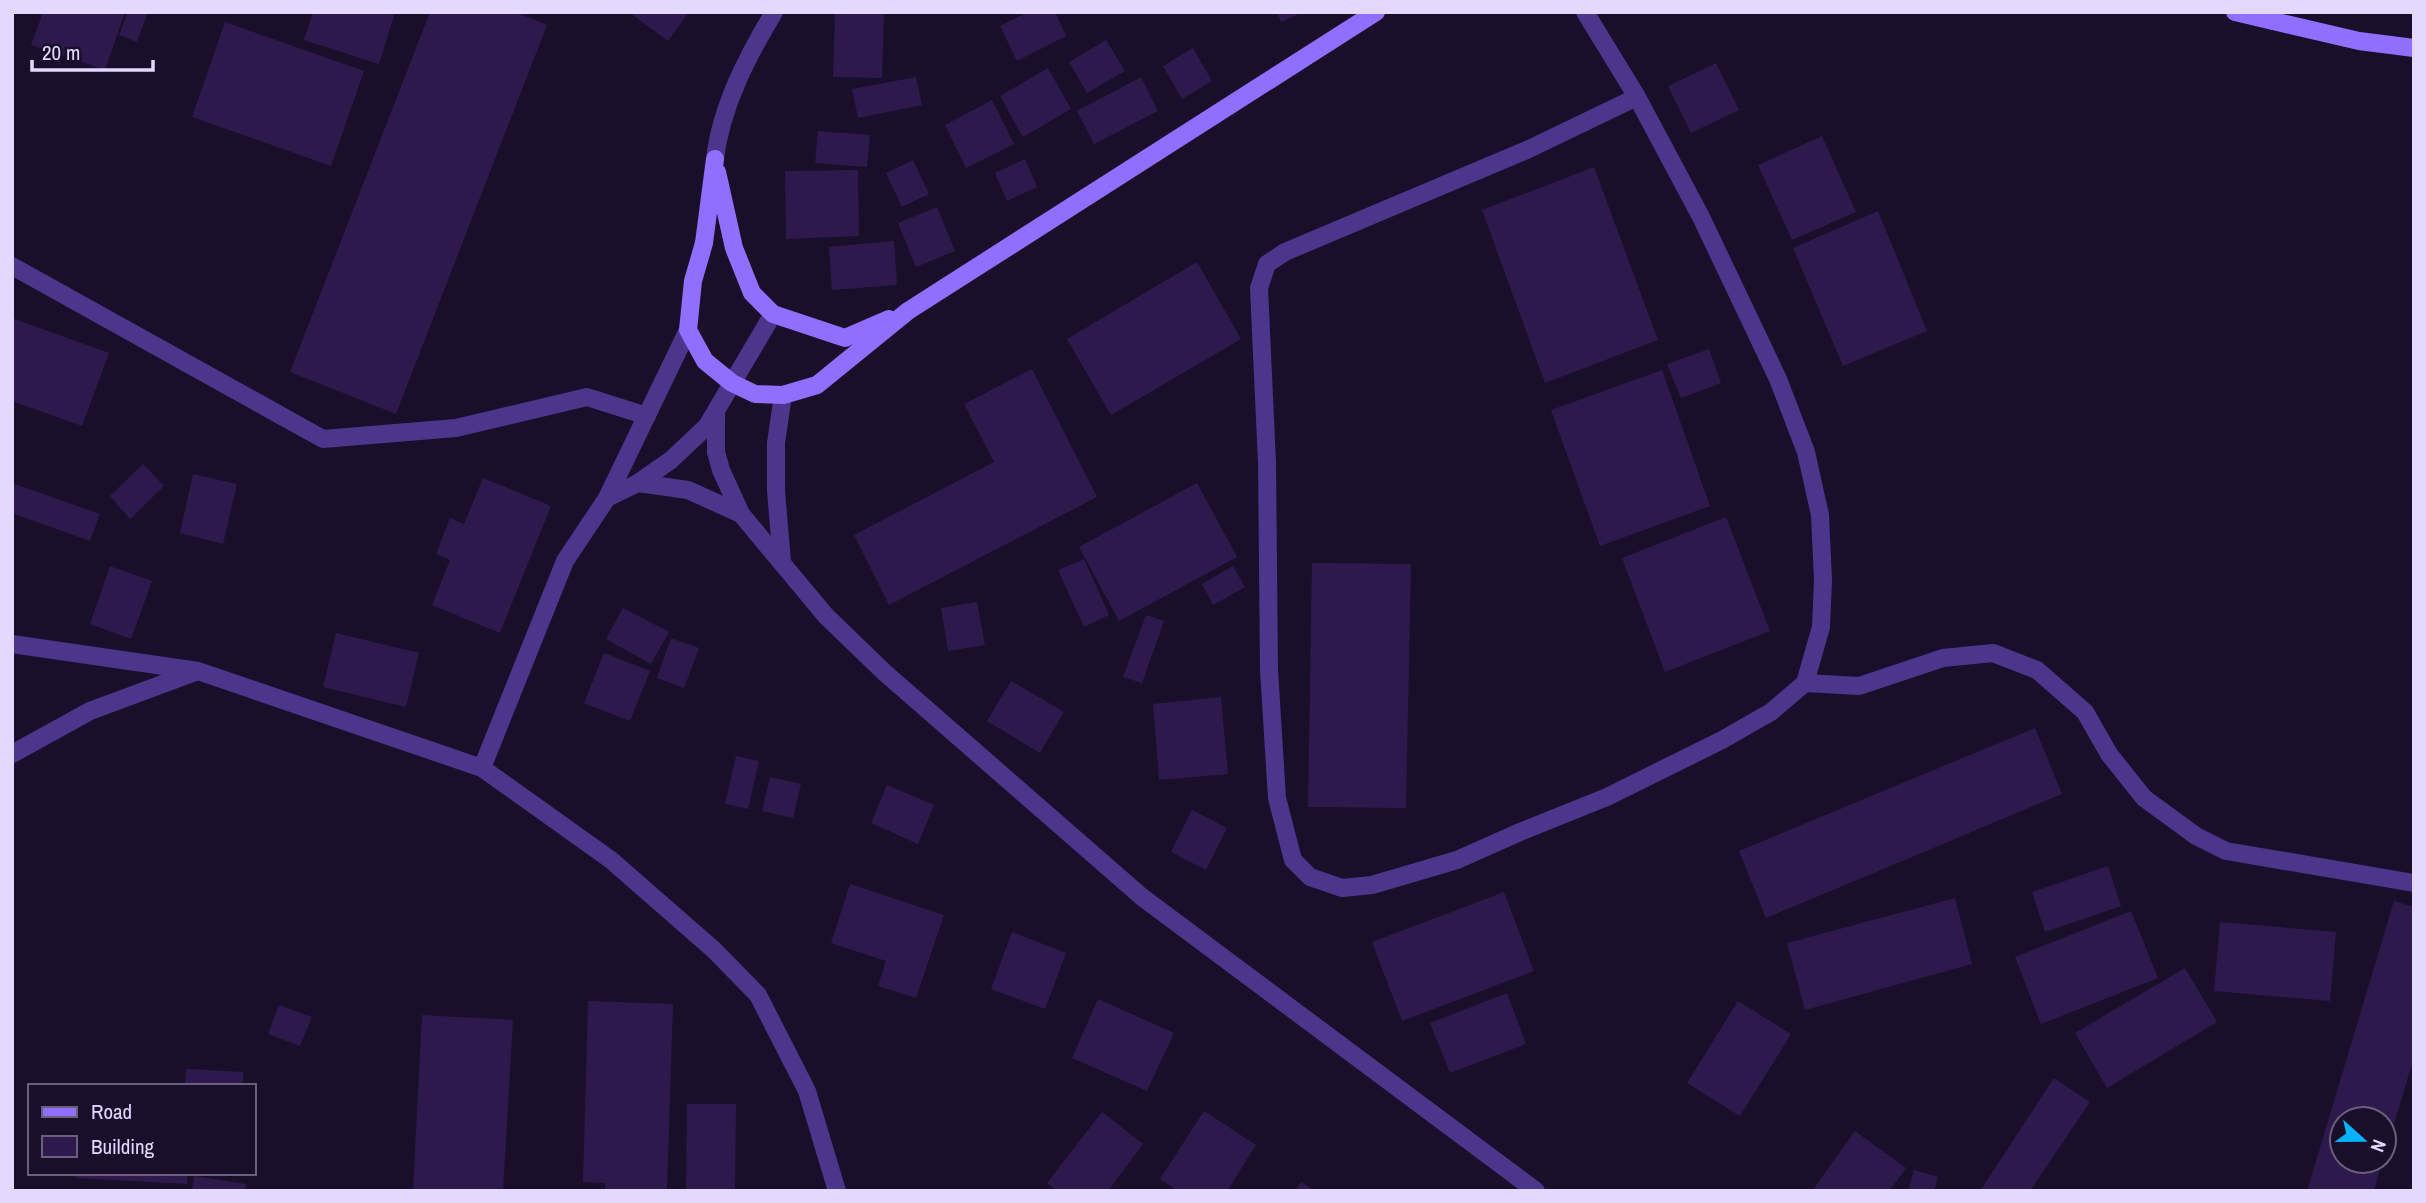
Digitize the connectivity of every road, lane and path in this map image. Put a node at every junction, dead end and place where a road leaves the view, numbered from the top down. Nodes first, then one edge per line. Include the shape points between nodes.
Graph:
1 (774, 12) edge
2 (1376, 12) edge
3 (1585, 12) edge
4 (2235, 12) edge
5 (2414, 48) edge
6 (1637, 97) junction
7 (715, 159) junction
8 (12, 266) edge
9 (908, 311) junction
10 (772, 314) junction
11 (688, 330) junction
12 (732, 383) junction
13 (783, 395) junction
14 (716, 412) junction
15 (646, 416) junction
16 (638, 484) junction
17 (607, 498) junction
18 (741, 514) junction
19 (782, 562) junction
20 (12, 644) edge
21 (198, 671) junction
22 (1805, 683) junction
23 (12, 754) edge
24 (482, 768) junction
25 (2414, 883) edge
26 (836, 1191) edge
27 (1536, 1191) edge

1 - 7 street via 730,101
2 - 9 street
3 - 6 street
4 - 5 street via 2359,41
6 - 22 street via 1778,379 1805,452 1820,515 1823,580 1821,627
6 - 22 street via 1529,149 1284,252 1267,264 1259,288 1269,670 1277,797 1293,860 1310,877 1342,888 1372,885 1457,860 1607,797 1722,740 1771,712
7 - 10 street via 734,248 752,293
7 - 11 street
8 - 15 street via 323,439 456,428 587,397
9 - 10 street via 845,338
9 - 13 street via 817,385
10 - 12 street
11 - 12 street via 705,361
11 - 15 street
12 - 13 street via 755,394
12 - 14 street
13 - 19 street via 776,443
14 - 16 street via 671,460
14 - 18 street via 716,452
15 - 17 street
16 - 17 street
16 - 18 street via 688,490
17 - 24 street via 565,561
18 - 19 street
19 - 27 street via 826,616 884,672 1142,897
20 - 21 street
21 - 23 street via 90,711
21 - 24 street
22 - 25 street via 1859,686 1943,657 1993,653 2036,670 2085,712 2109,754 2144,798 2196,836 2226,851
24 - 26 street via 611,860 758,995 807,1091

